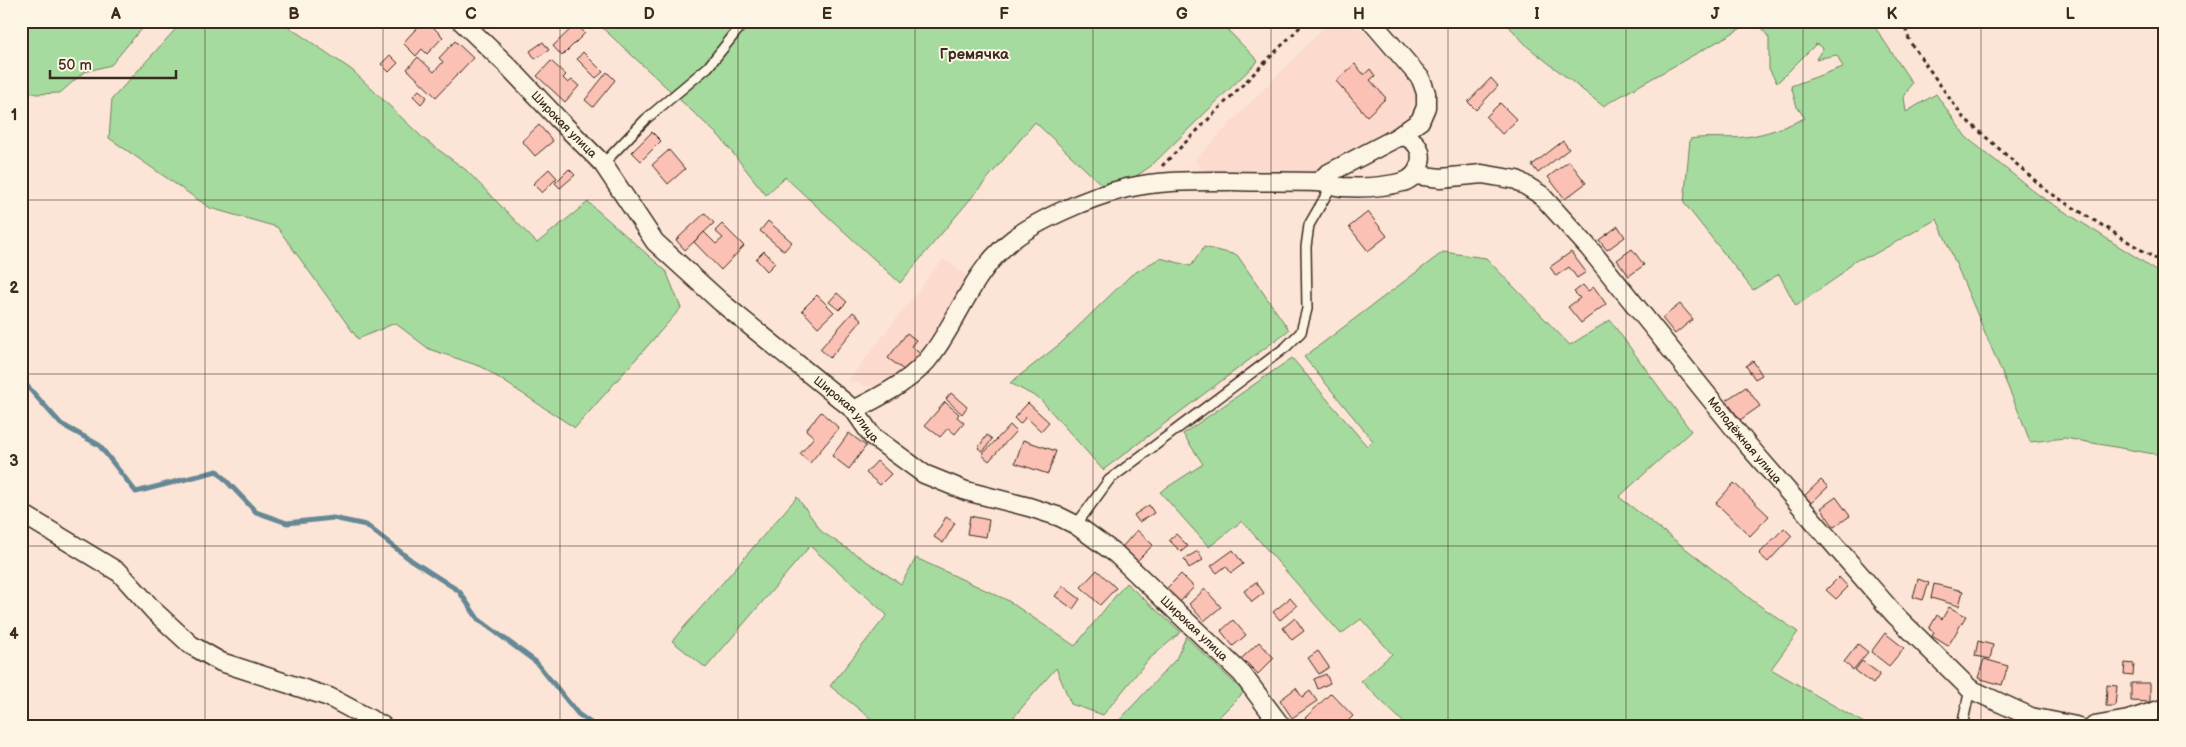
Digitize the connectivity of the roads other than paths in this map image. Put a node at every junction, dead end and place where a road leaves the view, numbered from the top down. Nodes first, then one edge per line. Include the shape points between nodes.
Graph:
1 (461, 21) edge
2 (745, 21) edge
3 (1371, 21) edge
4 (1396, 138) junction
5 (604, 164) junction
6 (1415, 175) junction
7 (1326, 183) junction
8 (854, 410) junction
9 (21, 513) edge
10 (1076, 525) junction
11 (1970, 689) junction
12 (2165, 708) edge
13 (384, 726) edge
14 (1281, 726) edge
15 (1962, 726) edge
16 (2076, 726) edge
17 (2094, 726) edge

1 - 5 street, Широкая улица
2 - 5 lane via 708,67 646,119
3 - 4 street via 1421,78 1426,93 1426,107 1420,121
4 - 6 street via 1406,136 1420,152 1420,165
4 - 7 street via 1327,174
5 - 8 street, Широкая улица via 655,242 722,303
6 - 7 street via 1404,182 1379,185 1342,187
6 - 11 street, Молодёжная улица via 1441,178 1482,174 1517,180 1541,194 1589,248 1746,443 1895,615
7 - 8 street via 1181,181 1148,184 1126,188 1057,214 1002,248 981,273 933,354 892,390
7 - 10 lane via 1309,225 1306,247 1308,309 1300,332 1286,347 1109,480
8 - 10 street, Широкая улица via 872,436 924,474 966,491 1029,506
9 - 13 street via 120,573 191,645 221,662 329,697
10 - 14 street, Широкая улица via 1116,554 1242,674
11 - 15 lane
11 - 16 street, Молодёжная улица via 2031,718
12 - 17 street via 2128,720

